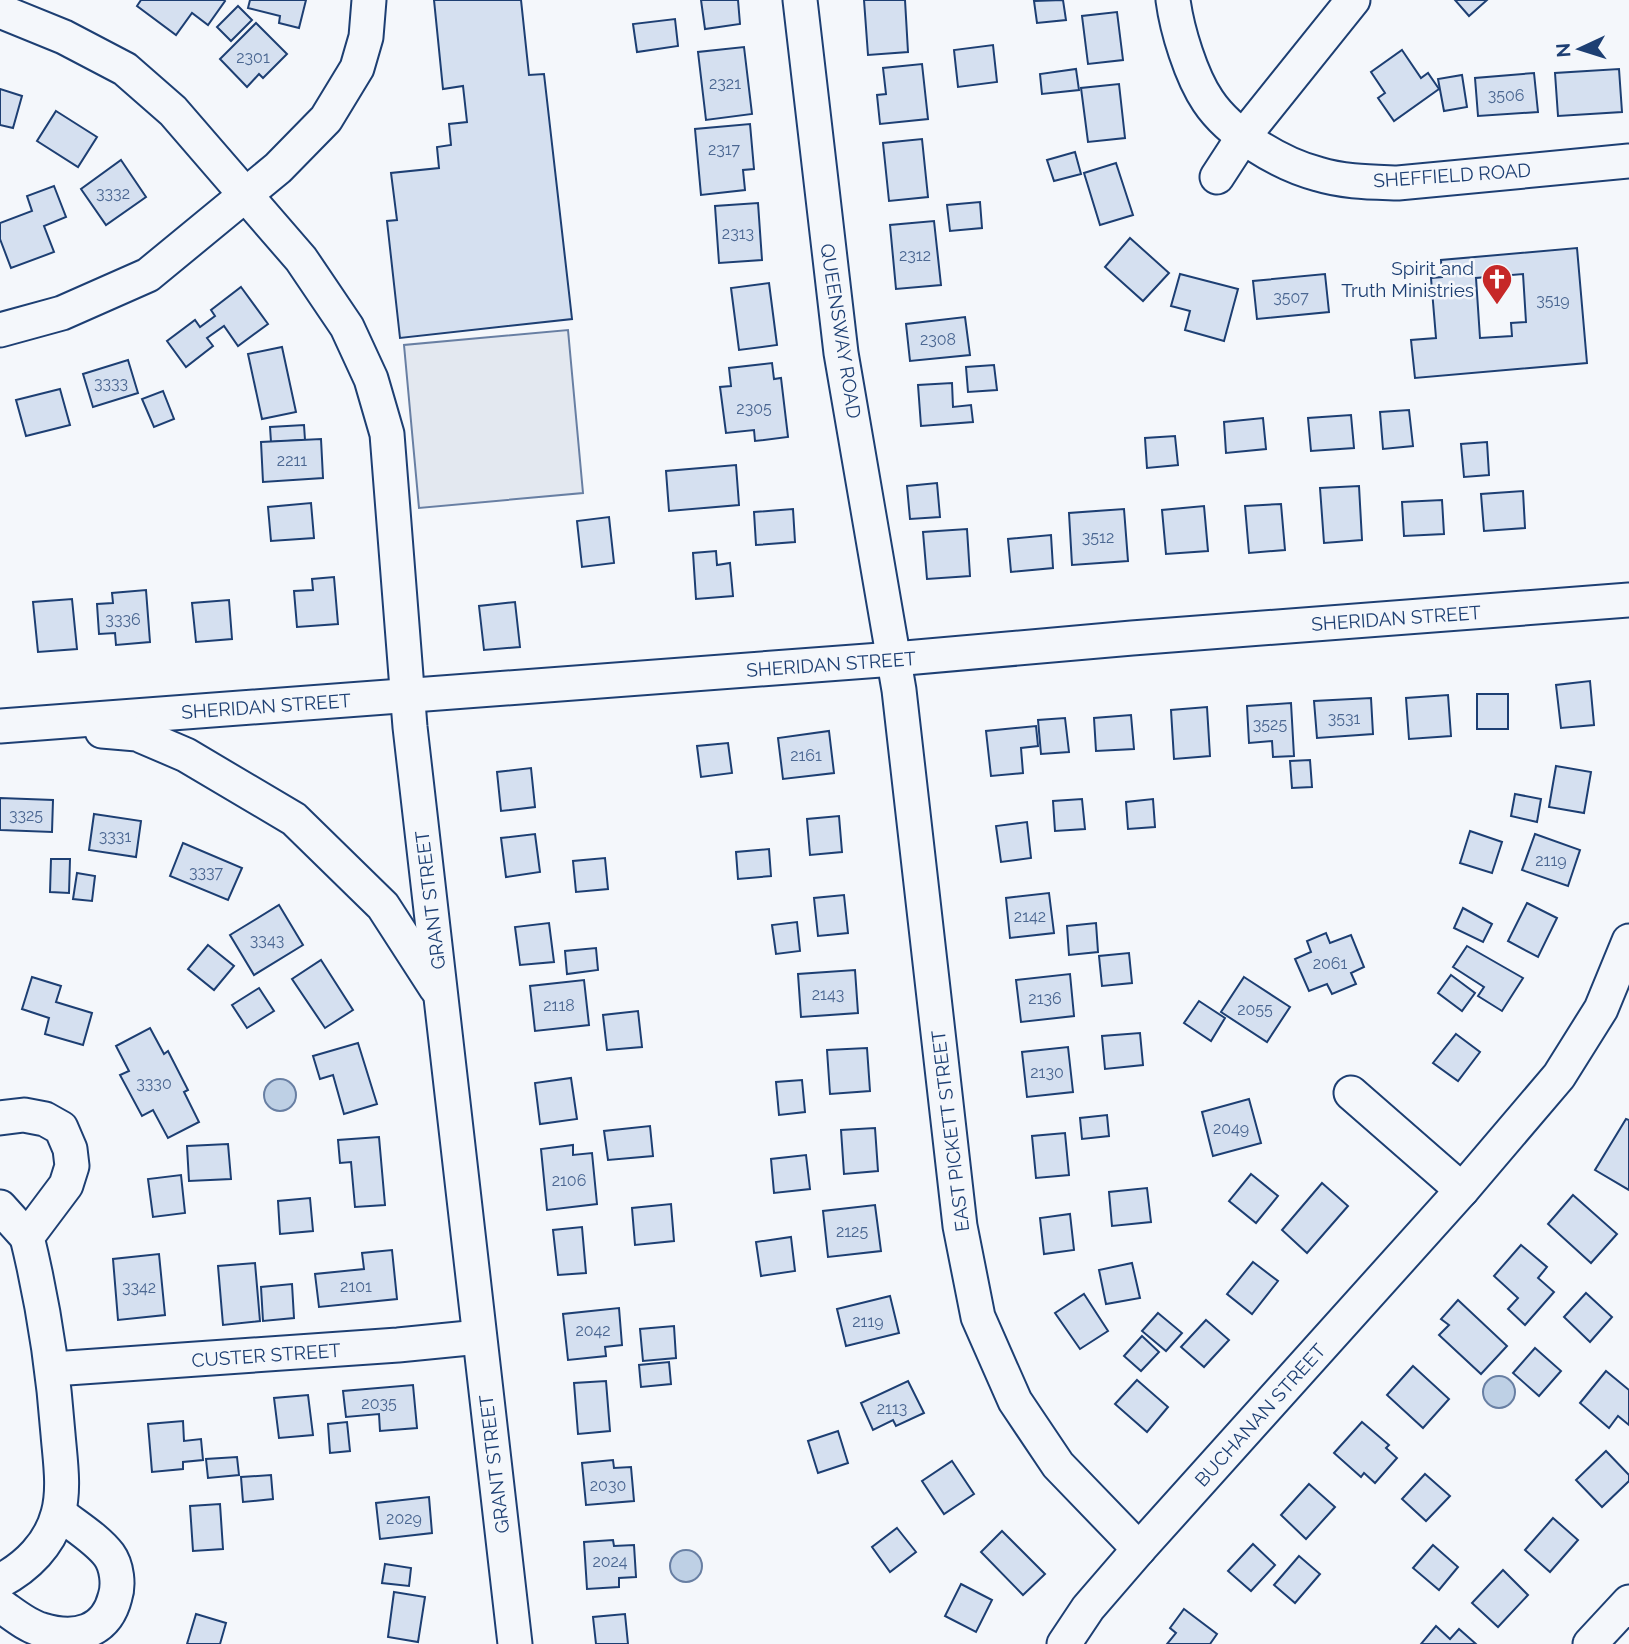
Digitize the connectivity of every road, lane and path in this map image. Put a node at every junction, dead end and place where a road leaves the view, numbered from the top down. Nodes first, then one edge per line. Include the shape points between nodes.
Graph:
1 (369, 0) edge
2 (800, 0) edge
3 (1173, 0) edge
4 (1353, 0) edge
5 (0, 11) edge
6 (1243, 137) junction
7 (1629, 161) edge
8 (1217, 177) dead end
9 (246, 196) junction
10 (0, 330) edge
11 (1629, 600) edge
12 (894, 659) junction
13 (406, 696) junction
14 (33, 723) junction
15 (0, 726) edge
16 (1629, 941) edge
17 (441, 994) junction
18 (1351, 1093) dead end
19 (0, 1118) edge
20 (1462, 1190) junction
21 (0, 1207) edge
22 (27, 1237) junction
23 (479, 1337) junction
24 (53, 1370) junction
25 (59, 1513) junction
26 (1139, 1549) junction
27 (0, 1581) edge
28 (1629, 1602) edge
29 (0, 1605) edge
30 (515, 1644) edge
31 (1064, 1644) edge
32 (1590, 1644) edge

1 - 9 street via 366,37 357,68 341,97 326,119
2 - 12 street, QUEENSWAY ROAD via 841,353
3 - 6 street, SHEFFIELD ROAD via 1184,50 1208,101
4 - 6 street
5 - 9 street, GRANT STREET via 125,69 173,111
6 - 7 street, SHEFFIELD ROAD via 1316,174 1365,182 1398,183
6 - 8 street
9 - 10 street via 148,275 62,313
9 - 13 street, GRANT STREET via 301,259 347,327 379,402 387,434
11 - 12 street, SHERIDAN STREET
12 - 13 street, SHERIDAN STREET
12 - 26 street, EAST PICKETT STREET via 960,1226 978,1317 1015,1401 1058,1465
13 - 14 street, SHERIDAN STREET
13 - 17 street, GRANT STREET
14 - 15 street, SHERIDAN STREET
14 - 17 street, SHERIDAN STREET via 136,734 186,755 294,818 383,906
16 - 20 street, BUCHANAN STREET via 1601,1009 1559,1076
17 - 23 street, GRANT STREET
18 - 20 street
19 - 22 street via 24,1115 46,1119 61,1128 70,1149 72,1166 66,1185
20 - 26 street, BUCHANAN STREET
21 - 22 street
22 - 24 street
23 - 24 street, CUSTER STREET
23 - 30 street, GRANT STREET
24 - 25 street via 61,1472
25 - 27 street via 47,1541
25 - 29 street via 109,1555 115,1567 117,1589 106,1620 87,1632 64,1634 40,1630
26 - 31 street, BUCHANAN STREET
28 - 32 street

